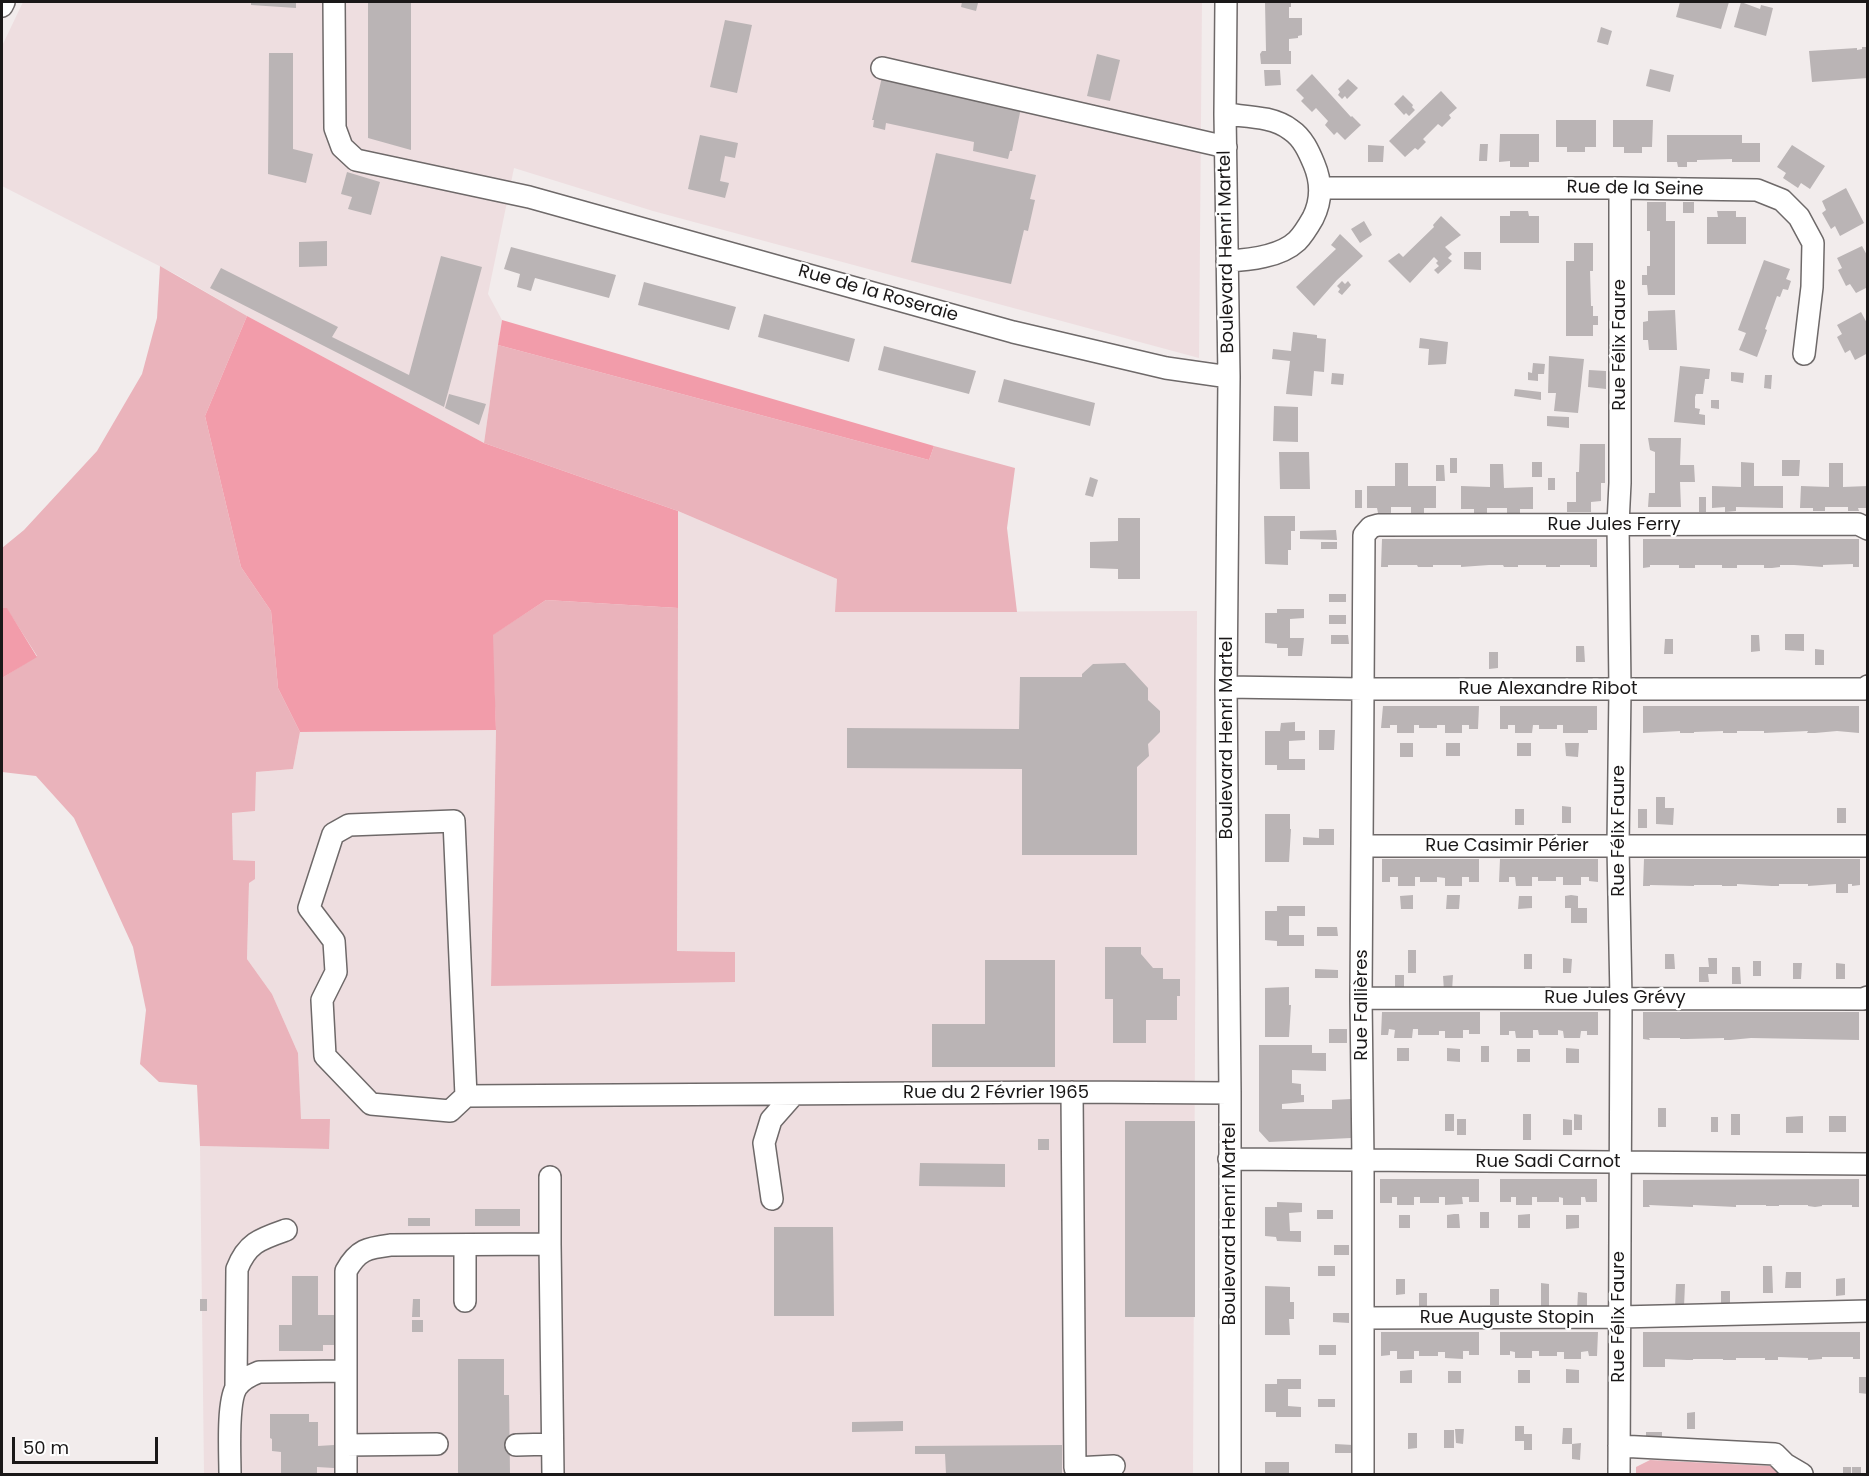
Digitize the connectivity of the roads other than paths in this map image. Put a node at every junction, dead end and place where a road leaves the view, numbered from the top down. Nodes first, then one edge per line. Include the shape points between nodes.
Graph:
1 (4, 2) edge
2 (334, 2) edge
3 (1226, 2) edge
4 (2, 6) edge
5 (882, 68) dead end
6 (1224, 114) junction
7 (1226, 147) junction
8 (1321, 188) junction
9 (1620, 188) junction
10 (1227, 261) junction
11 (1804, 354) dead end
12 (1229, 377) junction
13 (1618, 524) junction
14 (1868, 529) edge
15 (1364, 535) joint
16 (1868, 686) edge
17 (1226, 687) junction
18 (1363, 689) junction
19 (1620, 689) junction
20 (1362, 846) junction
21 (1618, 846) junction
22 (1868, 846) edge
23 (1868, 997) edge
24 (1361, 998) junction
25 (1621, 998) junction
26 (1072, 1092) junction
27 (1230, 1093) junction
28 (793, 1095) junction
29 (466, 1096) junction
30 (1229, 1159) junction
31 (1363, 1161) junction
32 (1620, 1162) junction
33 (1868, 1164) edge
34 (550, 1177) dead end
35 (772, 1199) dead end
36 (286, 1230) dead end
37 (550, 1244) junction
38 (465, 1245) junction
39 (465, 1301) dead end
40 (1868, 1311) edge
41 (1620, 1317) junction
42 (1363, 1318) junction
43 (346, 1371) junction
44 (236, 1387) junction
45 (437, 1444) dead end
46 (552, 1444) junction
47 (346, 1445) junction
48 (516, 1445) dead end
49 (1619, 1446) junction
50 (1114, 1466) dead end
51 (230, 1474) edge
52 (346, 1474) edge
53 (553, 1474) edge
54 (1230, 1474) edge
55 (1363, 1474) edge
56 (1619, 1474) edge
57 (1802, 1474) edge

1 - 4 street
2 - 12 street, Rue de la Roseraie via 335,128 342,147 356,160 529,197 1013,332 1166,368
3 - 6 street, Boulevard Henri Martel
5 - 7 street
6 - 7 street, Boulevard Henri Martel
6 - 8 street via 1273,120 1292,130 1307,148
7 - 10 street, Boulevard Henri Martel
8 - 9 street, Rue de la Seine
8 - 10 street via 1318,207 1297,241 1268,255
9 - 11 street, Rue de la Seine via 1757,190 1782,200 1799,217 1813,243
9 - 13 street, Rue Félix Faure
10 - 12 street, Boulevard Henri Martel
12 - 17 street, Boulevard Henri Martel
13 - 14 street, Rue Jules Ferry via 1858,524
13 - 15 street, Rue Jules Ferry via 1378,525
13 - 19 street, Rue Félix Faure
15 - 18 street, Rue Fallières
16 - 19 street, Rue Alexandre Ribot
17 - 18 street, Rue Alexandre Ribot
17 - 27 street, Boulevard Henri Martel
18 - 19 street, Rue Alexandre Ribot
18 - 20 street, Rue Fallières
19 - 21 street, Rue Félix Faure
20 - 21 street, Rue Casimir Périer
20 - 24 street, Rue Fallières
21 - 22 street, Rue Casimir Périer
21 - 25 street, Rue Félix Faure
23 - 25 street, Rue Jules Grévy
24 - 25 street, Rue Jules Grévy
24 - 31 street, Rue Fallières
25 - 32 street, Rue Félix Faure
26 - 27 street, Rue du 2 Février 1965
26 - 28 street, Rue du 2 Février 1965
26 - 50 street via 1075,1468
27 - 30 street, Boulevard Henri Martel
28 - 29 street, Rue du 2 Février 1965
28 - 35 street via 771,1120 764,1143
29 - 29 street via 450,1111 371,1104 325,1056 322,1000 336,972 334,941 309,908 333,834 349,825 453,821
30 - 31 street, Rue Sadi Carnot
30 - 54 street, Boulevard Henri Martel
31 - 32 street, Rue Sadi Carnot
31 - 42 street, Rue Fallières
32 - 33 street, Rue Sadi Carnot
32 - 41 street, Rue Félix Faure
34 - 37 street
36 - 44 street via 255,1243 243,1253 237,1269
37 - 38 street
37 - 46 street
38 - 39 street
38 - 43 street via 391,1245 370,1248 353,1258 346,1271
40 - 41 street, Rue Auguste Stopin
41 - 42 street, Rue Auguste Stopin
41 - 49 street, Rue Félix Faure
42 - 55 street, Rue Fallières
43 - 44 street via 259,1372
43 - 47 street
44 - 51 street via 231,1402
45 - 47 street
46 - 48 street
46 - 53 street
47 - 52 street
49 - 56 street, Rue Félix Faure
49 - 57 street via 1775,1454

